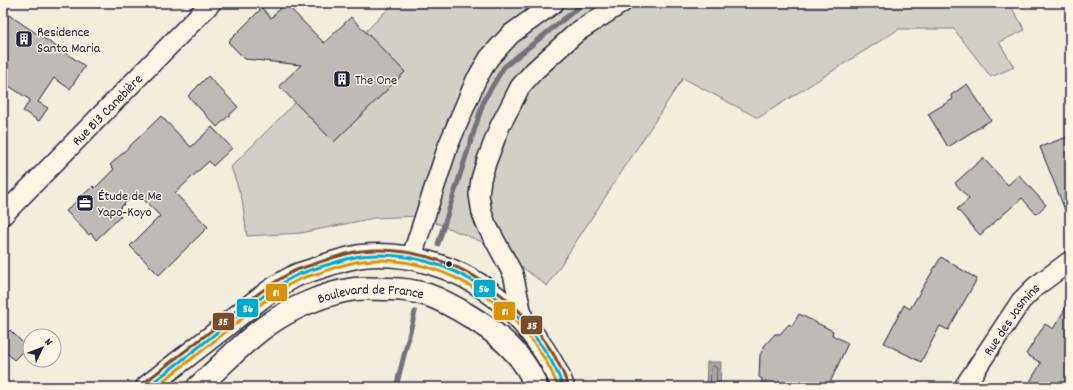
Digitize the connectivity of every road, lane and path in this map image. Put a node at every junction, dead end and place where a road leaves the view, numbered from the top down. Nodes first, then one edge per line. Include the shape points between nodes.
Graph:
1 (211, 3) edge
2 (554, 3) edge
3 (622, 3) edge
4 (3, 215) edge
5 (411, 259) junction
6 (1070, 261) edge
7 (524, 323) junction
8 (147, 387) edge
9 (198, 387) edge
10 (536, 387) edge
11 (563, 387) edge
12 (964, 387) edge

1 - 4 street, Rue B13 Canebière
2 - 5 street via 511,34 489,58 476,80 448,146
3 - 7 street via 578,32 520,87 500,126 481,179 479,196 482,213 513,274
5 - 7 main road via 438,265 482,286
5 - 8 main road via 362,256 295,276 257,301
6 - 12 street, Rue des Jasmins via 1021,301
7 - 11 main road via 542,347
9 - 10 main road, Boulevard de France via 266,326 301,306 328,295 356,289 404,290 427,295 461,311 485,325 503,341 533,378

